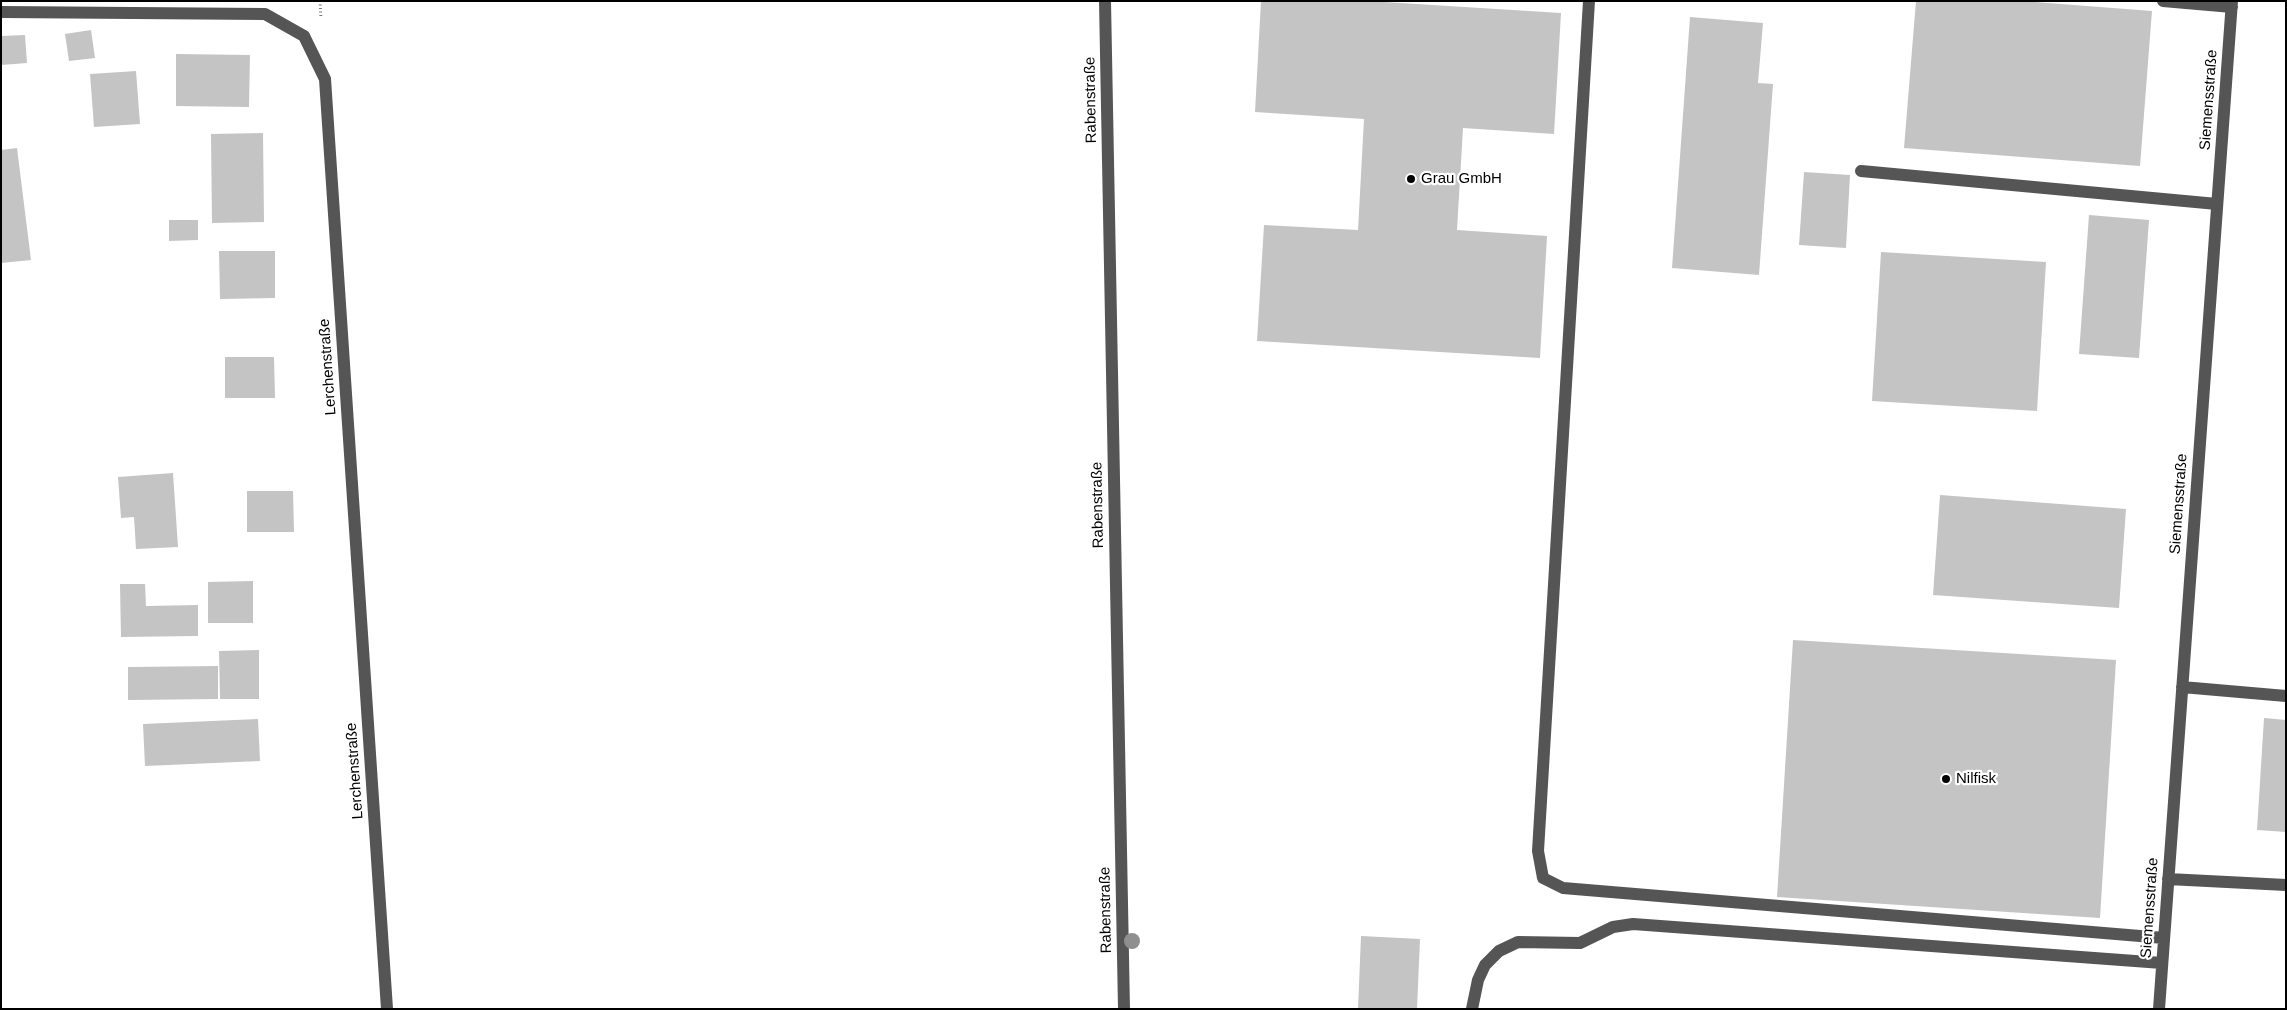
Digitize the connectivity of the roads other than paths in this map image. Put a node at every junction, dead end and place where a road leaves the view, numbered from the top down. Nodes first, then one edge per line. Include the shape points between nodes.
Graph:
1 (1105, 1) edge
2 (1590, 1) edge
3 (2163, 1) edge
4 (2232, 4) edge
5 (1, 12) edge
6 (1861, 171) dead end
7 (2217, 204) junction
8 (2182, 687) junction
9 (2286, 696) edge
10 (2168, 879) junction
11 (2286, 885) edge
12 (2164, 938) junction
13 (2162, 963) junction
14 (387, 1009) edge
15 (1124, 1009) edge
16 (1472, 1009) edge
17 (2159, 1009) edge

1 - 15 street, Rabenstraße
2 - 12 street via 1538,841 1543,878 1563,888
3 - 4 street
4 - 7 street, Siemensstraße
5 - 14 street, Lerchenstraße via 265,14 304,36 324,79
6 - 7 street
7 - 8 street, Siemensstraße
8 - 9 street
8 - 10 street, Siemensstraße
10 - 11 street
10 - 12 street, Siemensstraße
12 - 13 street, Siemensstraße
13 - 16 street via 1633,924 1613,927 1580,942 1518,942 1499,951 1485,965 1478,980
13 - 17 street, Siemensstraße

